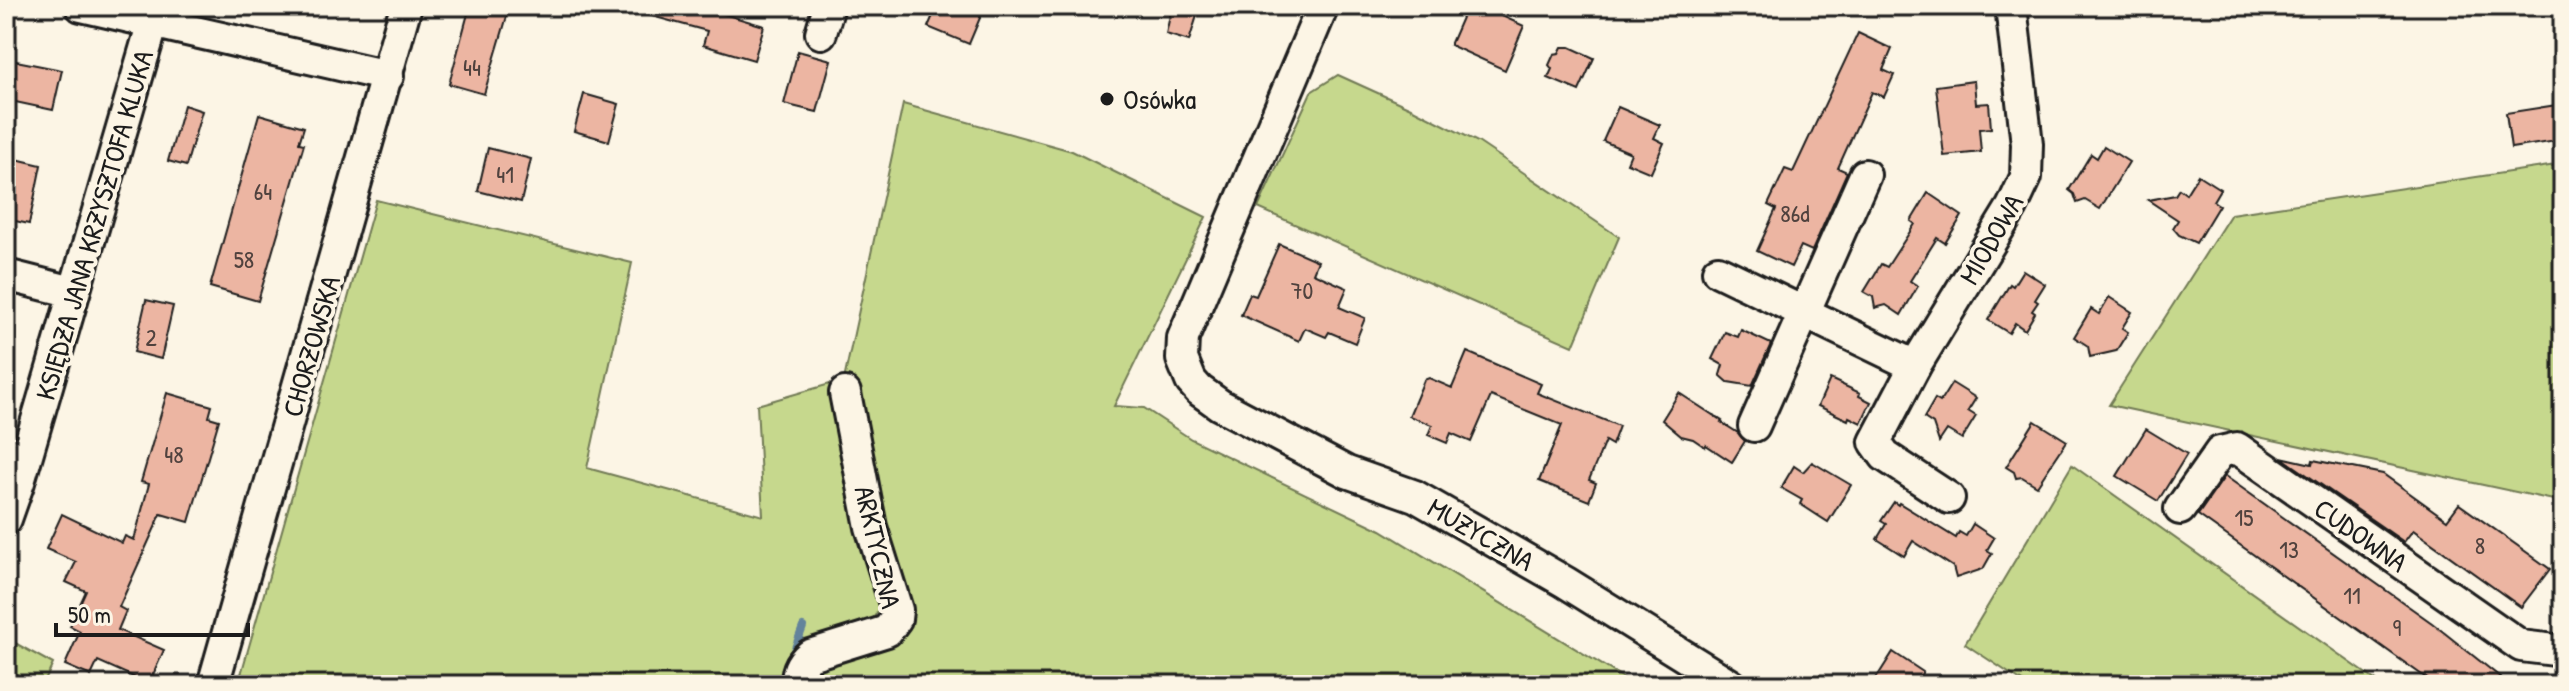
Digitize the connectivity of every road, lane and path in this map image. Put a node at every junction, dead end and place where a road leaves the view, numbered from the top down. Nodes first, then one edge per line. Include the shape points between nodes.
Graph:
1 (81, 6) edge
2 (406, 6) edge
3 (1323, 6) edge
4 (2011, 6) edge
5 (153, 22) junction
6 (388, 76) junction
7 (1865, 175) dead end
8 (1718, 271) dead end
9 (6, 275) edge
10 (73, 292) junction
11 (1806, 314) junction
12 (1915, 366) junction
13 (845, 393) dead end
14 (1754, 426) dead end
15 (1949, 498) dead end
16 (2180, 509) dead end
17 (6, 519) edge
18 (2563, 651) edge
19 (213, 685) edge
20 (797, 685) edge
21 (1731, 685) edge

1 - 5 street
2 - 6 street, CHORZOWSKA
3 - 21 street, MUZYCZNA via 1183,338 1182,359 1191,381 1220,405 1347,472 1415,496
4 - 12 street, MIODOWA via 2026,177
5 - 6 street
5 - 10 street, KSIĘDZA JANA KRZYSZTOFA KLUKA
6 - 19 street, CHORZOWSKA
7 - 11 street
8 - 11 street
9 - 10 street
10 - 17 street, KSIĘDZA JANA KRZYSZTOFA KLUKA
11 - 12 street
11 - 14 street
12 - 15 street, MIODOWA via 1875,442 1885,456
13 - 20 street, ARKTYCZNA via 871,527 896,619 887,631 810,655 797,671
16 - 18 street, CUDOWNA via 2220,452 2237,448 2521,646

